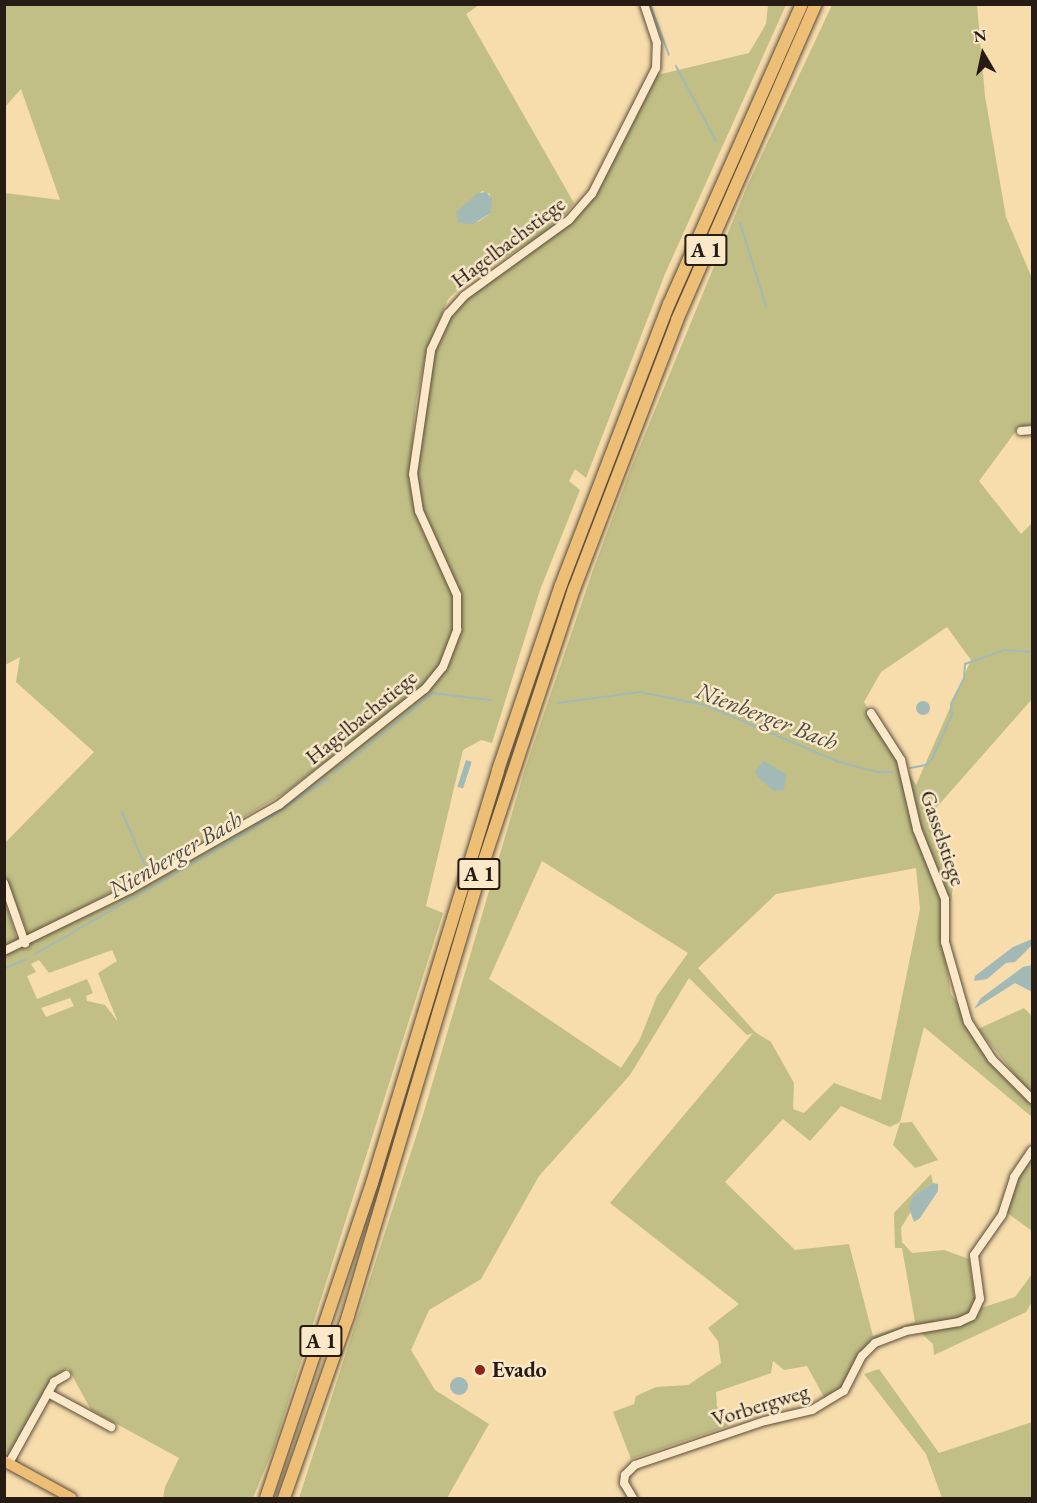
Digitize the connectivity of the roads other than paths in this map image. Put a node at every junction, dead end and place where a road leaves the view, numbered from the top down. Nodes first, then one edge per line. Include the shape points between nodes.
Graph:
1 (644, 4) edge
2 (802, 4) edge
3 (816, 4) edge
4 (1032, 430) edge
5 (1021, 431) dead end
6 (871, 713) dead end
7 (4, 884) edge
8 (25, 943) junction
9 (4, 951) edge
10 (1032, 1099) edge
11 (1032, 1150) edge
12 (66, 1375) dead end
13 (48, 1393) junction
14 (111, 1426) dead end
15 (7, 1462) edge
16 (72, 1498) edge
17 (266, 1498) edge
18 (284, 1498) edge
19 (633, 1498) edge

1 - 8 street, Hagelbachstiege via 657,43 656,68 592,194 569,220 464,296 448,314 431,350 413,474 419,511 457,595 457,630 443,667 425,689 279,805 131,889
2 - 17 highway, A 1 via 699,233 594,493 505,750 372,1183
3 - 18 highway, A 1 via 717,224 604,504 517,756 348,1316
4 - 5 street
6 - 10 street, Gasselstiege via 902,760 917,829 945,899 945,942 968,1022 992,1059
7 - 8 street
8 - 9 street, Hagelbachstiege
11 - 19 street, Vorbergweg via 1012,1181 1002,1215 974,1255 980,1299 972,1316 906,1331 875,1343 862,1356 844,1391 812,1410 635,1464 624,1483
12 - 13 street via 54,1382
13 - 14 street
13 - 15 street
15 - 16 main road

